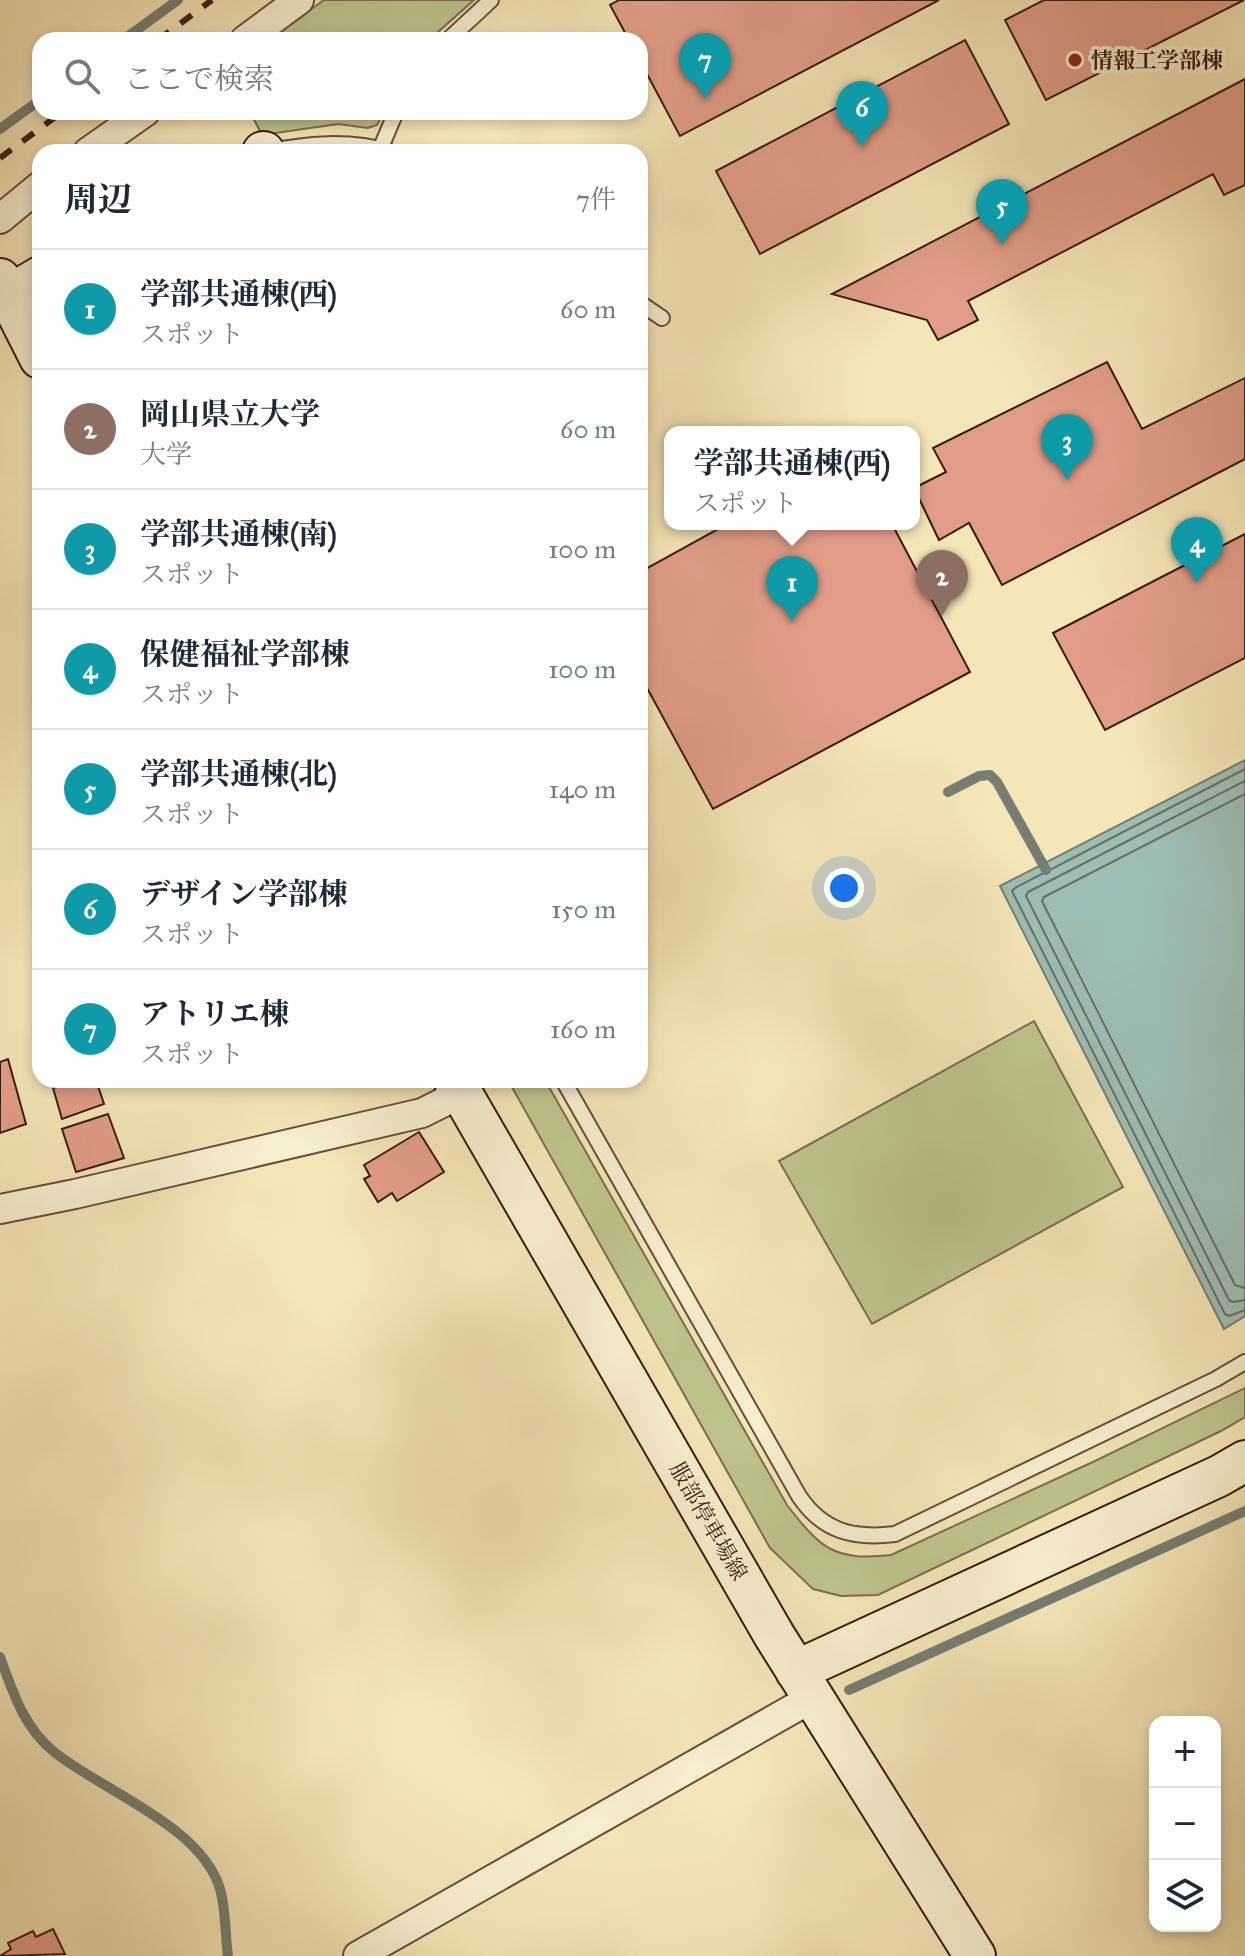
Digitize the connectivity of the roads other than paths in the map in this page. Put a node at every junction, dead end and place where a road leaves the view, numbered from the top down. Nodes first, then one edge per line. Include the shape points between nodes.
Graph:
1 (299, 0) edge
2 (491, 0) edge
3 (256, 32) edge
4 (457, 32) edge
5 (134, 120) edge
6 (393, 120) edge
7 (99, 144) edge
8 (385, 144) edge
9 (32, 193) edge
10 (0, 219) edge
11 (12, 288) edge
12 (648, 308) edge
13 (662, 318) dead end
14 (32, 338) edge
15 (454, 1088) edge
16 (459, 1088) edge
17 (568, 1088) edge
18 (0, 1209) edge
19 (1245, 1362) edge
20 (1245, 1461) edge
21 (804, 1684) junction
22 (358, 1956) edge
23 (975, 1956) edge

1 - 3 street
2 - 4 lane
5 - 7 street
6 - 8 lane
9 - 10 street
11 - 14 main road
12 - 13 lane
15 - 18 street via 442,1103 422,1113
16 - 21 main road, 服部停車場線
17 - 19 lane via 799,1496 825,1523 843,1531 867,1537 895,1534
20 - 21 main road
21 - 22 street
21 - 23 main road, 服部停車場線

